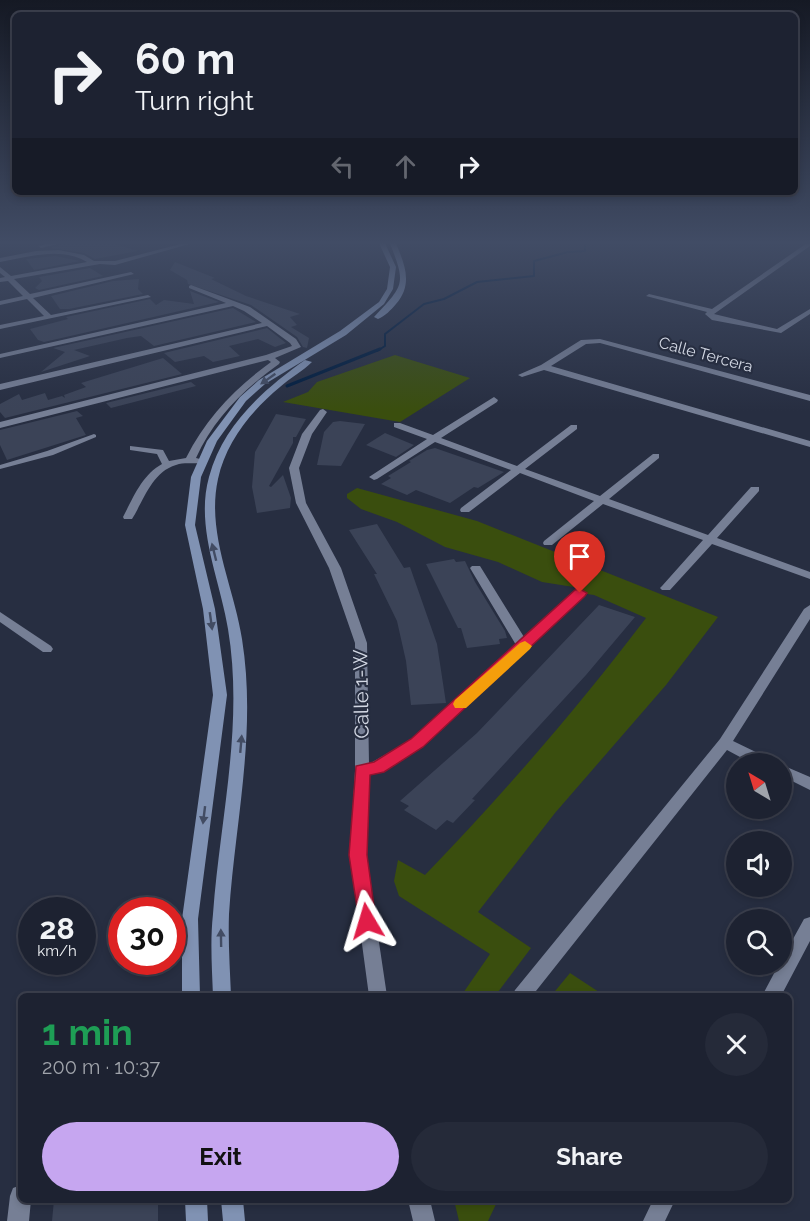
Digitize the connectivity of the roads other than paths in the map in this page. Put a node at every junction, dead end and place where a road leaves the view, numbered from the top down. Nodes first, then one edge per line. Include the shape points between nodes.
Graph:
1 (22, 298) edge
2 (31, 298) edge
3 (143, 298) edge
4 (218, 298) edge
5 (385, 298) edge
6 (397, 298) edge
7 (658, 298) edge
8 (730, 298) edge
9 (0, 303) edge
10 (233, 304) junction
11 (713, 310) junction
12 (810, 311) edge
13 (50, 317) junction
14 (268, 324) junction
15 (0, 327) edge
16 (0, 356) edge
17 (269, 357) junction
18 (544, 367) junction
19 (522, 375) dead end
20 (0, 387) edge
21 (810, 398) edge
22 (494, 400) dead end
23 (323, 412) dead end
24 (0, 425) edge
25 (396, 425) dead end
26 (574, 427) dead end
27 (94, 436) dead end
28 (436, 439) junction
29 (810, 444) edge
30 (132, 448) dead end
31 (656, 456) dead end
32 (196, 461) junction
33 (167, 465) junction
34 (0, 467) edge
35 (517, 469) junction
36 (374, 477) dead end
37 (755, 489) dead end
38 (602, 500) junction
39 (465, 510) dead end
40 (128, 518) dead end
41 (710, 540) junction
42 (548, 543) dead end
43 (476, 568) dead end
44 (810, 576) edge
45 (666, 588) dead end
46 (580, 593) dead end
47 (810, 609) edge
48 (0, 616) edge
49 (524, 647) junction
50 (47, 649) dead end
51 (725, 743) junction
52 (745, 753) edge
53 (362, 771) junction
54 (792, 775) edge
55 (810, 784) edge
56 (810, 924) edge
57 (191, 993) edge
58 (222, 993) edge
59 (378, 993) edge
60 (523, 993) edge
61 (773, 993) edge
62 (20, 1203) edge
63 (196, 1203) edge
64 (232, 1203) edge
65 (420, 1203) edge
66 (663, 1203) edge
67 (18, 1221) edge
68 (196, 1221) edge
69 (234, 1221) edge
70 (423, 1221) edge
71 (654, 1221) edge

1 - 9 street
2 - 13 street
3 - 13 street
4 - 10 street
5 -> 32 main road via 343,333 262,382 228,418
58 -> 6 main road via 220,916 242,740 236,638 209,524 214,476 226,442 259,399 354,334
7 - 11 street
8 - 11 street
10 - 14 street via 248,309
10 - 16 street
11 - 12 street via 709,315 715,318 775,331 783,330
13 - 15 street
14 - 17 street via 297,347
14 - 20 street
17 - 24 street
17 - 32 street via 276,363 238,391 201,437
18 - 19 street
18 - 21 street, Calle Tercera via 594,340
18 - 29 street
22 - 28 street
23 - 53 street, Calle 1-W via 307,434 294,468 301,503 335,567 361,644
25 - 28 street
26 - 35 street
27 - 34 lane
28 - 35 street
28 - 36 street
30 - 33 street via 160,452
31 - 38 street
32 - 33 street
32 -> 57 main road via 190,525 209,609 220,695 190,919
33 - 40 street via 152,474
35 - 38 street
35 - 39 street
37 - 41 street
38 - 41 street
38 - 42 street
41 - 44 street
41 - 45 street
43 - 49 street
46 - 49 street
47 - 51 street
48 - 50 street
49 - 53 street via 417,743 378,767
51 - 52 street
51 - 60 street
53 - 59 street, Calle 1-W via 358,855
54 - 55 street
56 - 61 street
62 - 67 street
63 - 68 main road
64 - 69 main road
65 - 70 street
66 - 71 street

